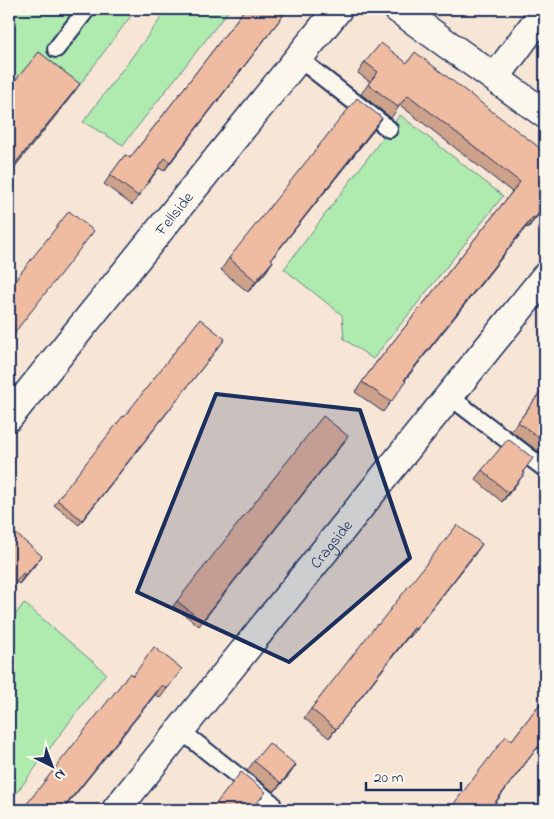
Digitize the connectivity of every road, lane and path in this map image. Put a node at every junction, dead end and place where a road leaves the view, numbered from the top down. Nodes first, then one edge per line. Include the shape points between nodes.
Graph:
1 (87, 9) edge
2 (338, 9) edge
3 (545, 10) edge
4 (412, 13) edge
5 (56, 49) dead end
6 (298, 58) junction
7 (495, 78) junction
8 (545, 114) edge
9 (389, 130) dead end
10 (545, 277) edge
11 (450, 396) junction
12 (9, 417) edge
13 (545, 469) edge
14 (180, 730) junction
15 (272, 803) dead end
16 (116, 810) edge

1 - 5 lane
2 - 6 street, Fellside
3 - 7 street
4 - 7 street
6 - 9 lane
6 - 12 street, Fellside
7 - 8 street
10 - 11 street, Cragside
11 - 13 lane
11 - 14 street, Cragside
14 - 15 lane
14 - 16 street, Cragside

